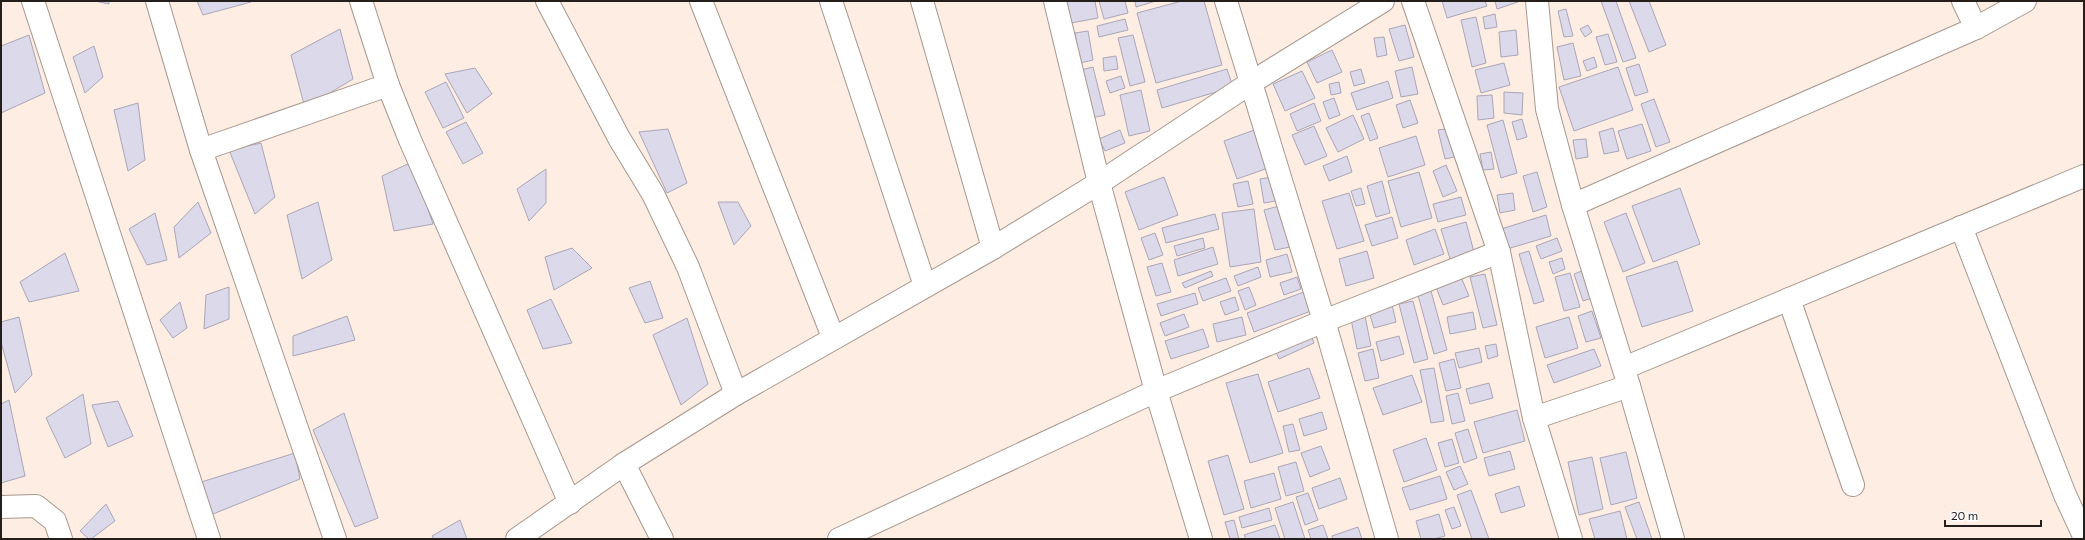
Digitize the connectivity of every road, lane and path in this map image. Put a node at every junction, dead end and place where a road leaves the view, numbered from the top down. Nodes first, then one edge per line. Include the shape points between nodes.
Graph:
1 (33, 1) edge
2 (157, 1) edge
3 (361, 1) edge
4 (546, 1) edge
5 (701, 1) edge
6 (831, 1) edge
7 (922, 1) edge
8 (1055, 1) edge
9 (1226, 1) edge
10 (1383, 1) edge
11 (1413, 1) edge
12 (1537, 1) edge
13 (1963, 1) edge
14 (2025, 1) edge
15 (1976, 28) junction
16 (1252, 82) junction
17 (388, 86) junction
18 (201, 150) junction
19 (2084, 176) edge
20 (1099, 183) junction
21 (1573, 205) junction
22 (1962, 227) junction
23 (994, 248) junction
24 (1499, 252) junction
25 (925, 286) junction
26 (1789, 299) junction
27 (1324, 321) junction
28 (833, 337) junction
29 (1627, 377) junction
30 (1156, 391) junction
31 (736, 394) junction
32 (1534, 418) junction
33 (624, 464) junction
34 (1853, 485) dead end
35 (570, 503) junction
36 (1, 507) edge
37 (2081, 536) edge
38 (61, 539) edge
39 (209, 539) edge
40 (335, 539) edge
41 (517, 539) edge
42 (662, 539) edge
43 (839, 539) edge
44 (1201, 539) edge
45 (1387, 539) edge
46 (1570, 539) edge
47 (1673, 539) edge

1 - 39 street
2 - 18 street
3 - 17 street
4 - 31 street via 619,138 653,194 685,260
5 - 28 street
6 - 25 street
7 - 23 street
8 - 20 street
9 - 16 street
10 - 16 street
11 - 24 street
12 - 21 street via 1547,109
13 - 15 street
14 - 15 street
15 - 21 street
16 - 20 street
16 - 27 street
17 - 18 street
17 - 35 street
18 - 40 street
19 - 22 street
20 - 23 street
20 - 30 street
21 - 29 street
22 - 26 street
22 - 37 street
23 - 25 street
24 - 27 street
24 - 32 street
25 - 28 street
26 - 29 street
26 - 34 street
27 - 30 street
27 - 45 street
28 - 31 street
29 - 32 street
29 - 47 street
30 - 43 street
30 - 44 street
31 - 33 street
32 - 46 street
33 - 35 street
33 - 42 street
35 - 41 street
36 - 38 street via 36,506 55,521

